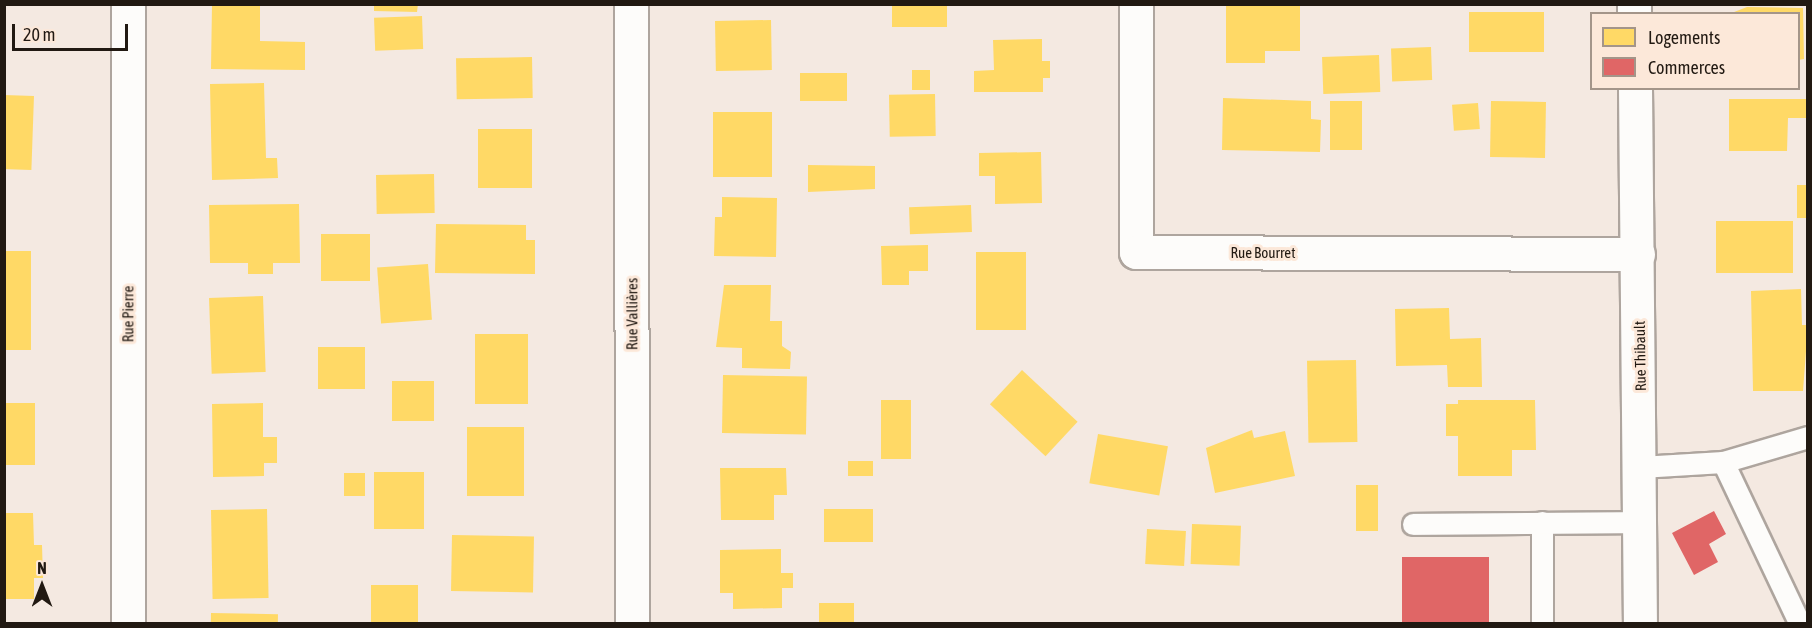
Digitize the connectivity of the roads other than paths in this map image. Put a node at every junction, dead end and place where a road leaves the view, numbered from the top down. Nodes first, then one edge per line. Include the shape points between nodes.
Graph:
1 (128, 4) edge
2 (631, 4) edge
3 (1136, 4) edge
4 (1635, 90) edge
5 (1638, 254) junction
6 (1807, 439) edge
7 (1723, 462) junction
8 (1640, 467) junction
9 (1542, 522) junction
10 (1640, 522) junction
11 (1413, 524) dead end
12 (128, 624) edge
13 (632, 624) edge
14 (1542, 624) edge
15 (1640, 624) edge
16 (1800, 624) edge

1 - 12 street, Rue Pierre
2 - 13 street, Rue Vallières
3 - 5 street, Rue Bourret via 1136,252
4 - 5 street, Rue Thibault
5 - 8 street, Rue Thibault
6 - 7 lane
7 - 8 lane
7 - 16 lane
8 - 10 street, Rue Thibault
9 - 10 lane
9 - 11 lane
9 - 14 lane
10 - 15 street, Rue Thibault

